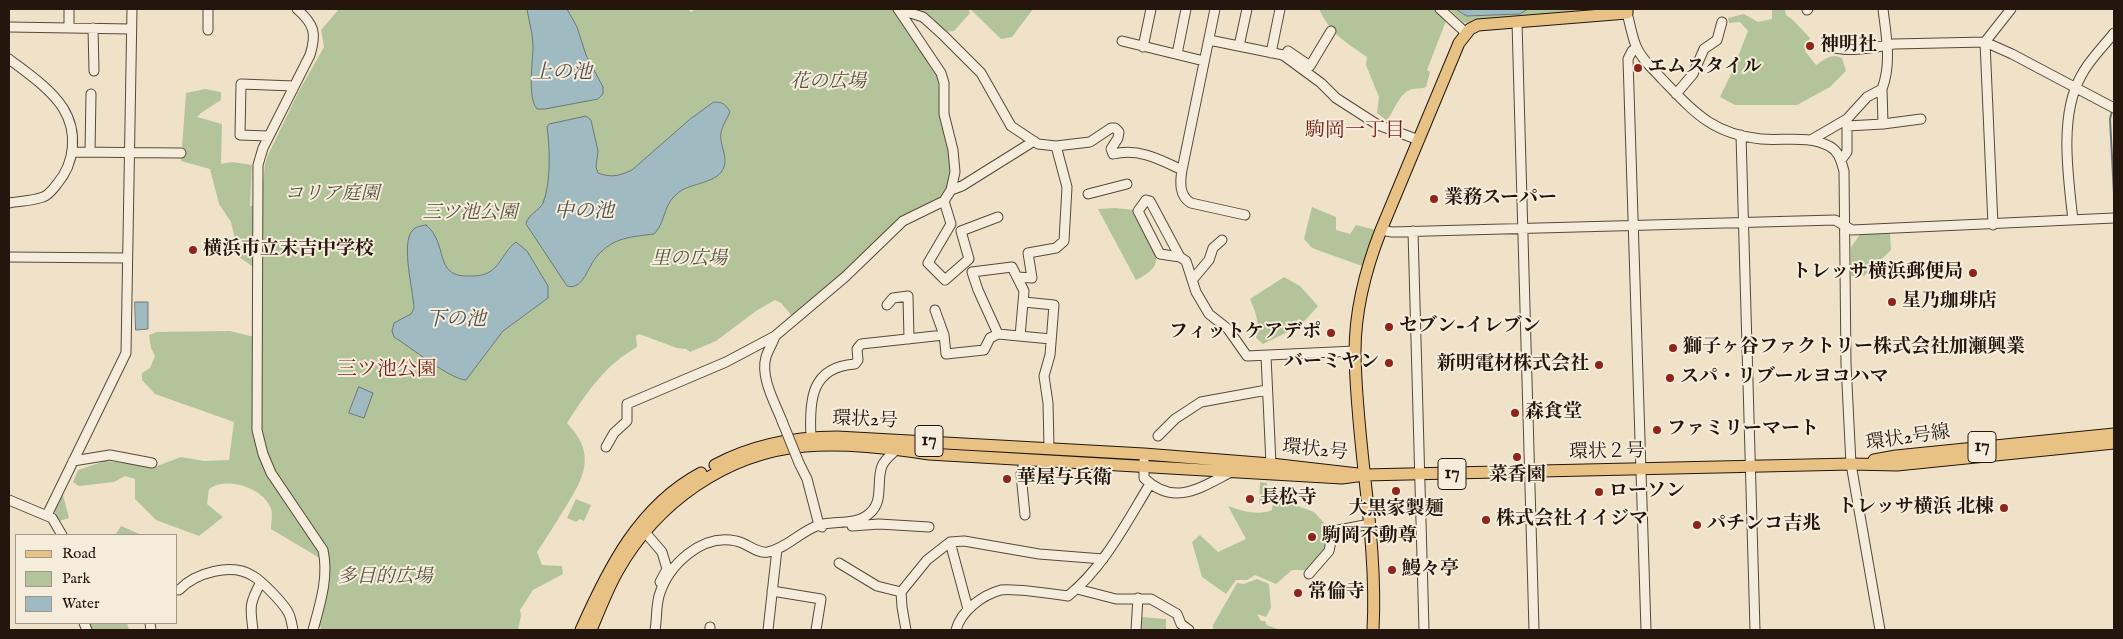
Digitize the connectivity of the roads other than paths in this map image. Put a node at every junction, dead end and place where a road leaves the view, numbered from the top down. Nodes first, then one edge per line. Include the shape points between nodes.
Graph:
1 (69, 9) edge
2 (132, 9) edge
3 (208, 9) edge
4 (297, 9) edge
5 (898, 9) edge
6 (1151, 9) edge
7 (1186, 9) edge
8 (1215, 9) edge
9 (1247, 9) edge
10 (1280, 9) edge
11 (1440, 9) edge
12 (1883, 9) edge
13 (2011, 9) edge
14 (1627, 11) edge
15 (1517, 22) junction
16 (1722, 22) dead end
17 (9, 27) edge
18 (69, 28) junction
19 (93, 28) junction
20 (131, 29) junction
21 (208, 30) dead end
22 (1331, 30) dead end
23 (1466, 33) junction
24 (2114, 33) edge
25 (1209, 40) junction
26 (1122, 41) dead end
27 (1985, 42) junction
28 (1888, 45) junction
29 (1239, 46) junction
30 (1143, 47) junction
31 (1831, 47) dead end
32 (1636, 48) junction
33 (1271, 53) junction
34 (1177, 54) junction
35 (1284, 56) junction
36 (9, 59) edge
37 (1204, 60) junction
38 (94, 71) dead end
39 (294, 86) junction
40 (2075, 88) junction
41 (1882, 89) junction
42 (91, 94) dead end
43 (1676, 94) junction
44 (2114, 108) edge
45 (1921, 119) dead end
46 (1847, 123) junction
47 (1883, 124) junction
48 (1741, 135) junction
49 (268, 136) junction
50 (1419, 140) junction
51 (1811, 140) junction
52 (1034, 141) junction
53 (1056, 146) junction
54 (73, 152) junction
55 (90, 152) junction
56 (128, 153) junction
57 (181, 153) dead end
58 (1841, 160) junction
59 (1182, 170) junction
60 (1127, 184) dead end
61 (951, 190) junction
62 (1088, 194) dead end
63 (944, 201) junction
64 (9, 203) edge
65 (1245, 215) dead end
66 (998, 217) dead end
67 (2114, 218) edge
68 (2073, 220) junction
69 (1744, 222) junction
70 (1844, 224) junction
71 (1993, 225) junction
72 (1634, 226) junction
73 (1523, 229) junction
74 (1381, 230) junction
75 (1413, 231) junction
76 (1222, 240) dead end
77 (9, 257) edge
78 (1180, 257) junction
79 (127, 258) junction
80 (1017, 277) junction
81 (1193, 280) junction
82 (1024, 302) junction
83 (887, 305) dead end
84 (935, 310) dead end
85 (998, 334) junction
86 (776, 336) junction
87 (944, 336) junction
88 (1020, 336) junction
89 (909, 339) junction
90 (1051, 339) junction
91 (1355, 351) junction
92 (1266, 356) junction
93 (1267, 390) junction
94 (2114, 434) edge
95 (1158, 436) dead end
96 (811, 437) junction
97 (2114, 443) edge
98 (606, 447) dead end
99 (1049, 447) junction
100 (897, 449) junction
101 (1144, 454) junction
102 (1025, 459) junction
103 (73, 461) junction
104 (152, 463) dead end
105 (1271, 464) junction
106 (1851, 464) junction
107 (1143, 466) junction
108 (1751, 467) junction
109 (1641, 470) junction
110 (1231, 472) junction
111 (1531, 472) junction
112 (1419, 474) junction
113 (1364, 475) junction
114 (1150, 484) junction
115 (9, 500) edge
116 (47, 515) junction
117 (1026, 515) dead end
118 (1370, 524) junction
119 (819, 525) junction
120 (929, 527) dead end
121 (644, 531) junction
122 (61, 534) edge
123 (950, 542) junction
124 (777, 549) junction
125 (1103, 559) junction
126 (840, 563) dead end
127 (1309, 574) dead end
128 (261, 582) junction
129 (1077, 589) junction
130 (178, 590) edge
131 (772, 591) junction
132 (902, 592) junction
133 (1138, 598) junction
134 (658, 601) junction
135 (968, 609) junction
136 (253, 630) edge
137 (293, 630) edge
138 (313, 630) edge
139 (581, 630) edge
140 (591, 630) edge
141 (655, 630) edge
142 (768, 630) edge
143 (816, 630) edge
144 (906, 630) edge
145 (956, 630) edge
146 (1136, 630) edge
147 (1189, 630) edge
148 (1373, 630) edge
149 (1424, 630) edge
150 (1534, 630) edge
151 (1646, 630) edge
152 (1756, 630) edge
153 (1880, 630) edge

1 - 18 street
2 - 20 street
3 - 21 street
4 - 39 street via 311,24 314,40
5 - 52 street via 923,17 944,36 981,73 1011,126
5 - 61 street via 941,73 944,83 944,114 955,172
6 - 30 street
7 - 34 street
8 - 25 street
9 - 29 street
10 - 33 street
11 - 23 street
12 - 28 street
13 - 27 street
14 - 15 main road
14 - 32 street
15 - 23 main road via 1478,25
15 - 73 street
16 - 43 street via 1718,40 1704,49 1693,74
17 - 18 street
18 - 19 street
19 - 20 street
19 - 38 street
20 - 56 street
22 - 35 street via 1310,66 1288,51
23 - 50 main road
24 - 40 street via 2087,66
25 - 29 street
25 - 37 street
26 - 30 street
27 - 28 street
27 - 40 street
27 - 71 street
28 - 31 street
28 - 41 street
29 - 33 street
30 - 34 street
32 - 43 street
32 - 72 street via 1628,59
33 - 35 street
34 - 37 street
35 - 50 street via 1336,98 1378,125
36 - 54 street via 63,109
37 - 59 street
39 - 49 street
39 - 49 street via 241,84 240,136
40 - 44 street
40 - 68 street via 2068,127
41 - 46 street via 1867,97
41 - 47 street
42 - 55 street
43 - 48 street via 1704,120
45 - 47 street
46 - 47 street
46 - 51 street
46 - 58 street via 1847,152
48 - 51 street via 1761,139
48 - 69 street
49 - 138 street via 258,165 257,430 271,473 323,550 325,578
50 - 74 main road
51 - 58 street via 1831,146
52 - 53 street
52 - 61 street
53 - 59 street via 1090,142 1115,128 1119,132 1111,149 1113,154 1125,151 1145,153
53 - 80 street via 1066,187 1064,241 1056,248 1028,253 1032,278
54 - 55 street
54 - 64 street via 61,180 50,193
55 - 56 street
56 - 57 street
56 - 79 street
58 - 70 street
59 - 65 street via 1182,193 1186,200
60 - 62 street
61 - 63 street
63 - 66 street via 951,224 928,263 945,280 969,259 961,231
63 - 86 street via 903,221 845,277
67 - 68 street
68 - 71 street
69 - 70 street via 1835,220
69 - 72 street
69 - 108 street
70 - 71 street via 1852,230
70 - 106 street
72 - 73 street
72 - 109 street
73 - 75 street
73 - 111 street
74 - 75 street
74 - 91 main road via 1369,260 1360,301
75 - 112 street
76 - 81 street via 1213,248 1209,260
77 - 79 street
78 - 78 street via 1160,254 1138,211 1146,200 1150,201
78 - 81 street via 1186,261
79 - 103 street via 126,353
80 - 82 street via 1024,291
80 - 85 street via 1012,267 972,272
81 - 92 street via 1209,314 1228,329 1247,356
82 - 88 street
82 - 90 street via 1054,305
83 - 89 street via 893,298 908,296
84 - 87 street
85 - 87 street via 990,338 984,350 946,354
85 - 88 street
86 - 98 street via 726,362 627,404 627,421 614,433
86 - 119 street, bridge via 766,356 767,382 807,479
87 - 89 street
88 - 90 street
89 - 96 street via 861,344 855,364 841,365 821,377 810,413
90 - 99 street via 1044,376
91 - 92 street
91 - 113 main road
92 - 93 street
93 - 95 street via 1202,402
93 - 105 street
94 - 106 main road, 環状2号線 / 17 via 1896,456
96 - 99 main road, 環状2号 / 17
96 - 139 main road, 環状2号 / 17 via 739,453 688,480 671,494 633,533 616,558
97 - 106 main road, 環状2号線 / 17 via 1898,465
99 - 101 main road, 環状2号 / 17
100 - 102 main road, 環状2号 / 17
100 - 119 street via 881,468 879,493 871,512 861,519
100 - 121 main road, 環状2号 / 17 via 804,446 746,459 693,486
101 - 105 main road, 環状2号 / 17
101 - 107 street
102 - 107 main road, 環状2号 / 17
102 - 117 street via 1021,474
103 - 104 street via 110,455
103 - 116 street
105 - 113 main road, 環状2号 / 17
106 - 108 main road, 環状２号 / 17
106 - 153 street
107 - 110 main road, 環状2号 / 17
107 - 114 street via 1144,478
108 - 109 main road, 環状２号 / 17
108 - 152 street
109 - 111 main road, 環状２号 / 17
109 - 151 street
110 - 113 main road, 環状2号 / 17 via 1342,478
110 - 114 street via 1192,492 1174,495
111 - 112 main road, 環状２号 / 17
111 - 150 street
112 - 113 main road, 環状２号 / 17
112 - 149 street
113 - 118 main road
114 - 125 street
115 - 116 street
116 - 122 street
118 - 127 street via 1333,531 1329,551
118 - 148 main road
119 - 120 street via 824,529 879,524
119 - 124 street
121 - 134 street via 662,552 666,569 656,591
121 - 140 main road, 環状2号 / 17 via 616,574
123 - 125 street via 964,541 1040,554
123 - 132 street via 927,560
123 - 135 street
124 - 131 street
124 - 134 street via 767,552 736,541 709,542 678,564
125 - 129 street
126 - 132 street via 877,586
128 - 130 street via 253,575 214,570
128 - 136 street via 251,601
128 - 137 street via 289,612
129 - 133 street via 1116,599
129 - 135 street via 1068,596 1002,590
131 - 142 street
131 - 143 street via 821,599
132 - 144 street
133 - 146 street
133 - 147 street via 1152,599 1177,614 1181,624
134 - 141 street
135 - 145 street

